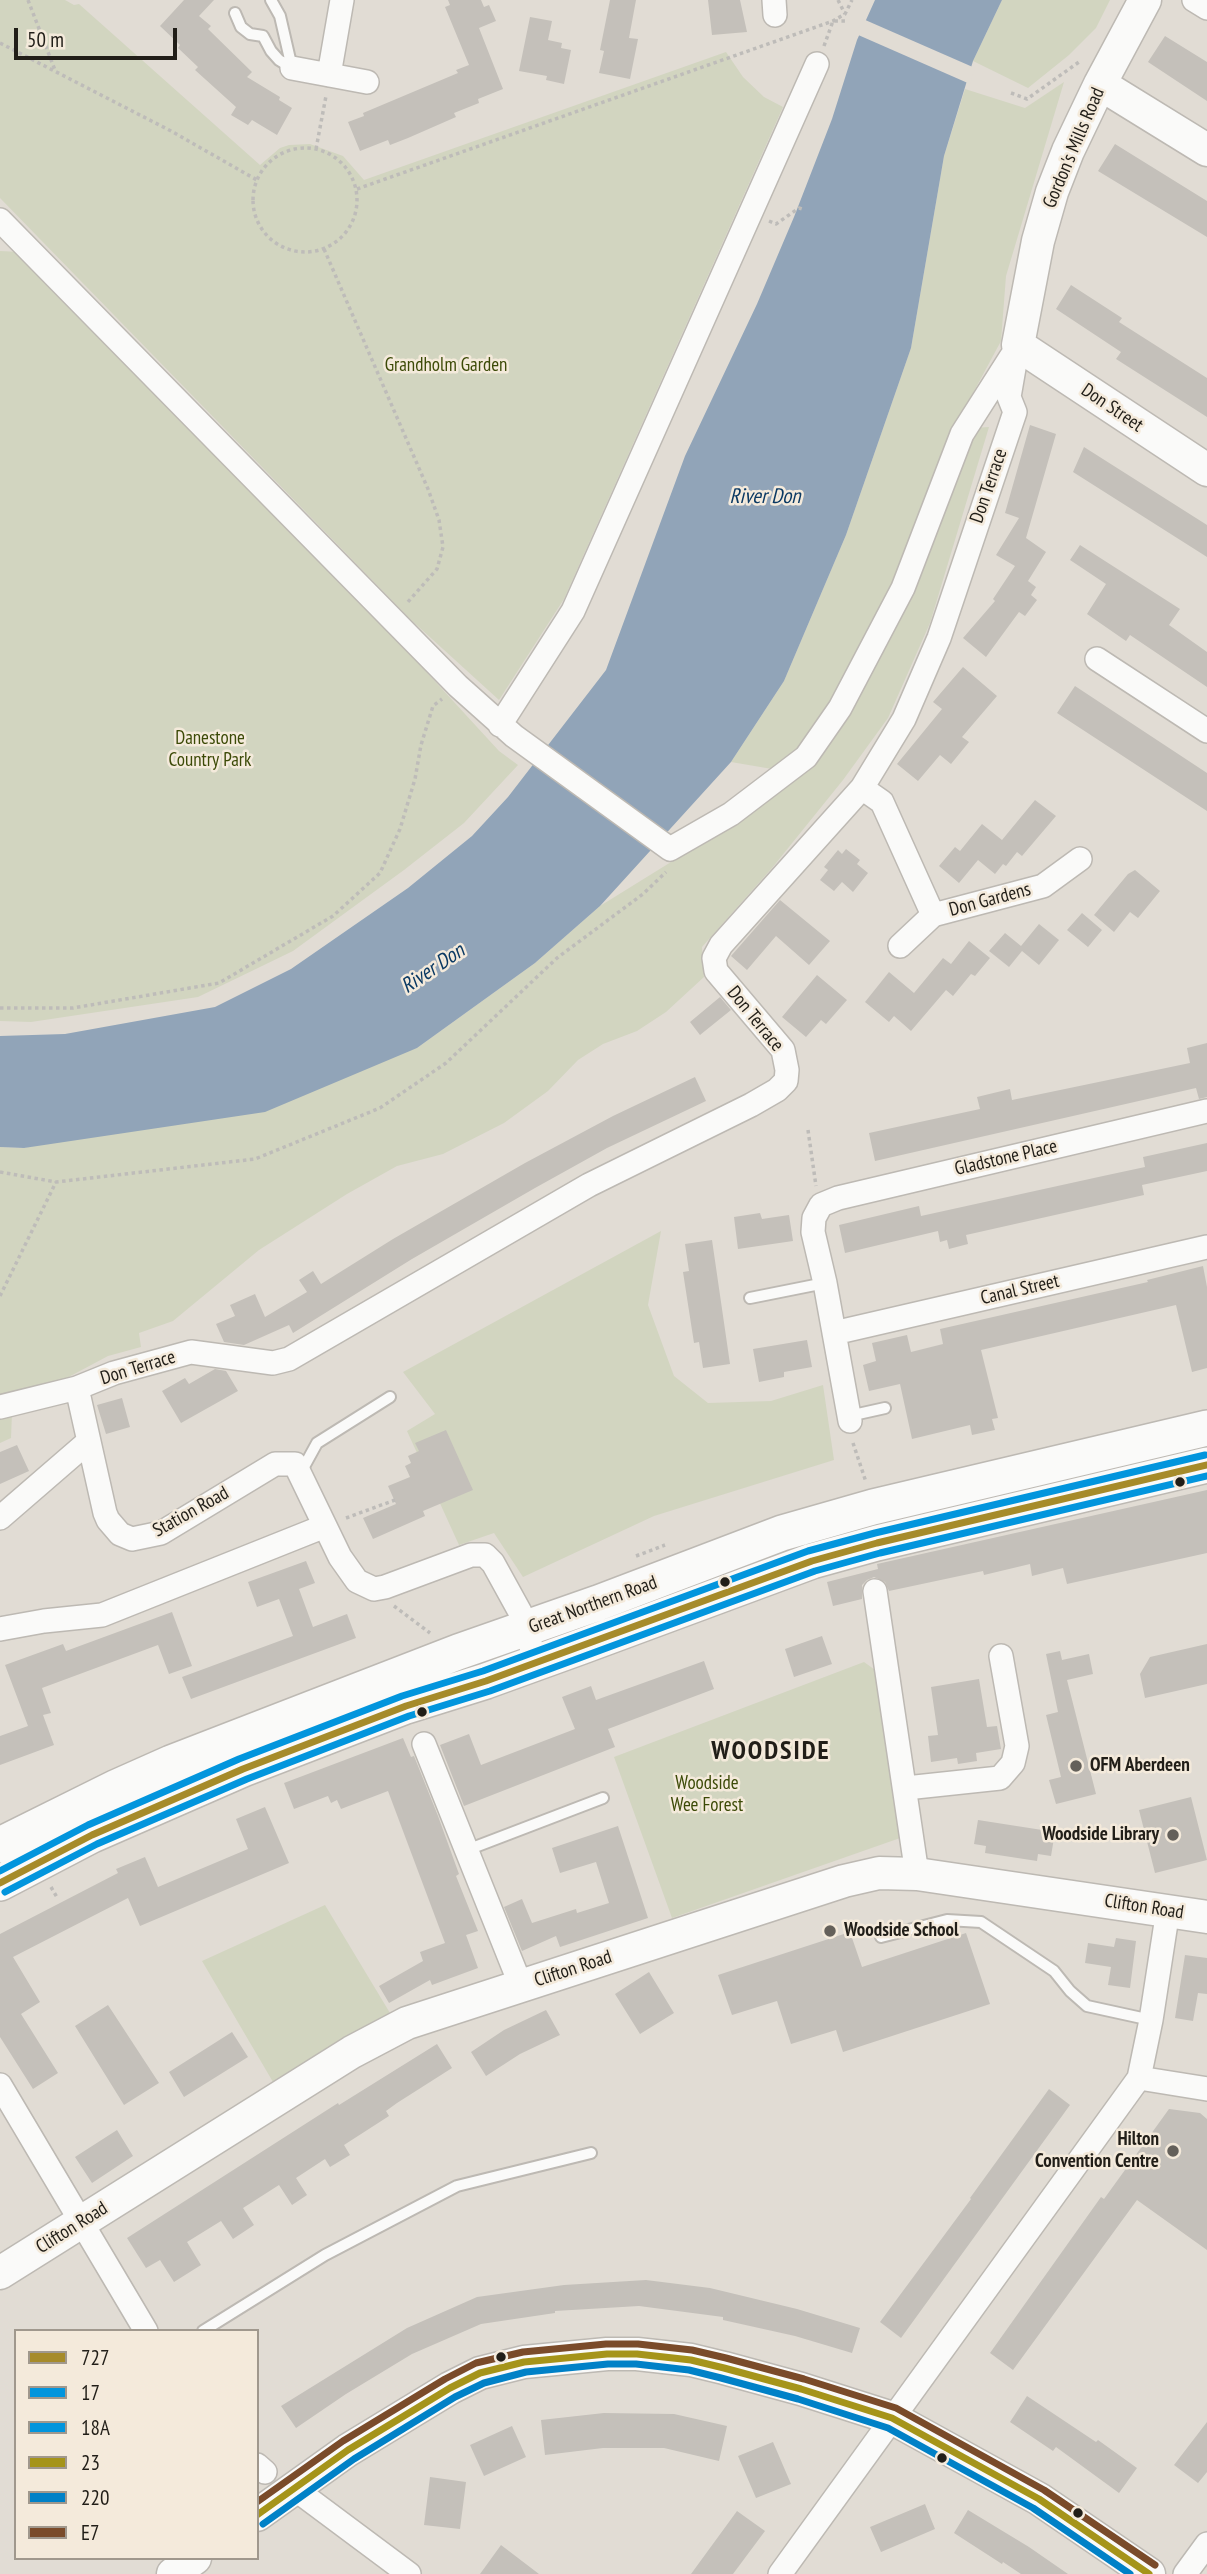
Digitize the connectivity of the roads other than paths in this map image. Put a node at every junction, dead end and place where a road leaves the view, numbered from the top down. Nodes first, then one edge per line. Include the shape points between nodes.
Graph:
1 (271, 0) edge
2 (342, 0) edge
3 (1145, 0) edge
4 (1194, 0) edge
5 (1207, 8) edge
6 (235, 13) dead end
7 (817, 64) dead end
8 (292, 68) junction
9 (330, 75) junction
10 (367, 82) dead end
11 (1100, 85) junction
12 (1207, 150) edge
13 (0, 220) edge
14 (1018, 345) junction
15 (1207, 470) edge
16 (1097, 659) dead end
17 (507, 730) junction
18 (1207, 731) edge
19 (862, 788) junction
20 (1080, 859) dead end
21 (933, 915) junction
22 (900, 946) dead end
23 (1207, 1111) edge
24 (1207, 1247) edge
25 (825, 1283) junction
26 (750, 1297) dead end
27 (834, 1333) junction
28 (78, 1388) junction
29 (390, 1397) dead end
30 (0, 1406) edge
31 (885, 1408) dead end
32 (849, 1418) joint
33 (1207, 1428) edge
34 (89, 1441) junction
35 (1207, 1465) edge
36 (300, 1474) junction
37 (0, 1518) edge
38 (325, 1526) junction
39 (875, 1591) dead end
40 (0, 1629) edge
41 (531, 1646) junction
42 (1001, 1656) dead end
43 (424, 1744) dead end
44 (906, 1788) junction
45 (603, 1798) dead end
46 (0, 1845) edge
47 (467, 1850) junction
48 (917, 1874) junction
49 (0, 1883) edge
50 (1168, 1910) junction
51 (1207, 1917) edge
52 (881, 1937) dead end
53 (521, 1986) junction
54 (1151, 2020) junction
55 (1139, 2078) junction
56 (0, 2085) edge
57 (1207, 2090) edge
58 (591, 2153) dead end
59 (82, 2221) junction
60 (0, 2273) edge
61 (145, 2329) edge
62 (206, 2329) edge
63 (892, 2418) junction
64 (295, 2489) junction
65 (259, 2514) edge
66 (1207, 2544) edge
67 (192, 2560) edge
68 (173, 2574) edge
69 (409, 2574) edge
70 (780, 2574) edge
71 (1149, 2574) edge
72 (1185, 2574) edge

1 - 8 lane via 280,16
2 - 9 street
3 - 11 street, Gordon's Mills Road
4 - 5 street
6 - 8 lane via 240,27 263,36 279,60
7 - 17 street via 573,611
8 - 9 street
9 - 10 street
11 - 12 street
11 - 14 street, Gordon's Mills Road via 1052,192
13 - 17 street via 458,686
14 - 15 street, Don Street
14 - 17 street via 962,434 903,587 840,708 806,757 730,814 667,847
14 - 19 street, Don Terrace via 1009,397 1015,412 939,638 904,719
16 - 18 street
19 - 21 street, Don Gardens via 882,802
19 - 28 street, Don Terrace via 721,944 714,958 716,971 783,1050 788,1070 786,1081 777,1090 589,1185 289,1359 273,1363 191,1352
20 - 21 street, Don Gardens via 1043,886
21 - 22 street, Don Gardens
23 - 25 street, Gladstone Place via 838,1198 817,1211 816,1249
24 - 27 street, Canal Street
25 - 26 lane
25 - 27 street
27 - 32 street
28 - 30 street
28 - 34 street, Station Road
29 - 36 lane via 317,1443
31 - 32 lane
33 - 41 main road, Great Northern Road via 873,1507 782,1534
34 - 36 street, Station Road via 108,1520 120,1534 132,1539 161,1533 275,1464 295,1464
34 - 37 street
35 - 41 main road, Great Northern Road via 812,1560
36 - 38 street
38 - 40 street via 102,1615
38 - 41 street via 357,1581 374,1588 398,1584 471,1555 485,1555 520,1612
39 - 44 street
41 - 46 main road, Great Northern Road via 458,1652 171,1763
41 - 49 main road, Great Northern Road via 486,1681 405,1706 243,1769 82,1840
42 - 44 street via 1017,1746 1013,1763 1000,1778
43 - 47 street
44 - 48 street
45 - 47 lane
47 - 53 street
48 - 50 street, Clifton Road
48 - 53 street, Clifton Road via 878,1873 844,1881
50 - 51 street, Clifton Road
50 - 54 street
52 - 54 lane via 947,1920 981,1922 1054,1971 1087,2006
53 - 59 street, Clifton Road via 407,2023 363,2046
54 - 55 street
55 - 57 street
55 - 63 street
56 - 59 street
58 - 62 lane via 457,2186 325,2255
59 - 60 street, Clifton Road
59 - 61 street
63 - 64 street via 801,2389 672,2357 607,2354 524,2362 480,2373 450,2388 356,2445
63 - 70 street
63 - 71 street via 1039,2499
64 - 65 street
64 - 69 street
66 - 72 street
67 - 68 street

